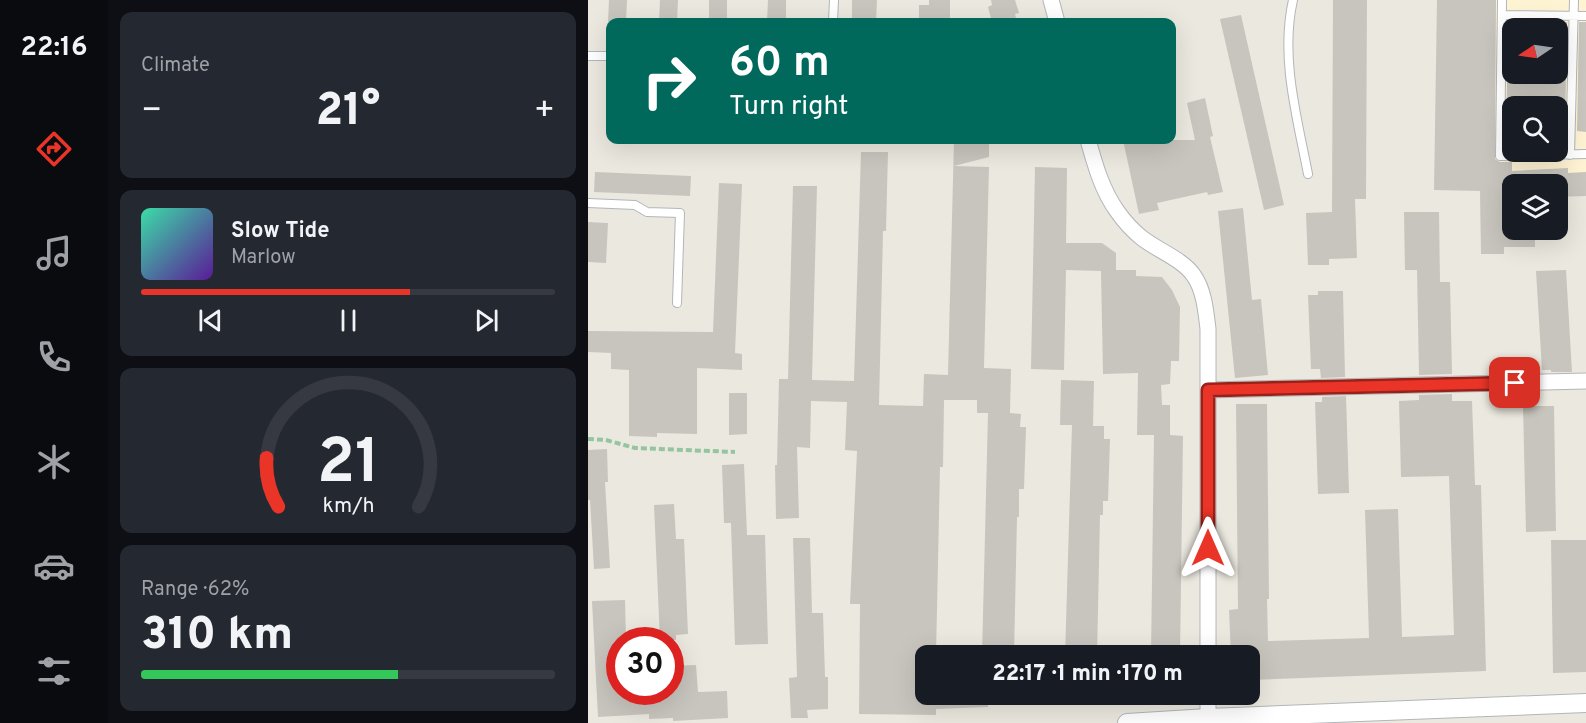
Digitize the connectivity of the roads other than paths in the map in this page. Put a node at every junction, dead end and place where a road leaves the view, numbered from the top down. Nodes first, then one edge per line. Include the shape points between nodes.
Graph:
1 (834, 0) edge
2 (1051, 0) edge
3 (1293, 0) edge
4 (1502, 0) edge
5 (1574, 0) edge
6 (1502, 15) junction
7 (1573, 16) junction
8 (1586, 16) edge
9 (833, 18) edge
10 (1056, 18) edge
11 (588, 56) edge
12 (606, 56) edge
13 (1089, 144) edge
14 (1586, 154) edge
15 (1570, 155) junction
16 (1308, 174) dead end
17 (588, 203) edge
18 (677, 303) dead end
19 (1586, 381) edge
20 (1208, 390) junction
21 (1208, 645) edge
22 (1586, 703) edge
23 (1208, 720) edge
24 (1127, 723) edge

1 - 9 lane
2 - 10 street
3 - 16 lane via 1288,45 1291,84
4 - 6 lane
5 - 7 lane
6 - 7 lane
6 - 15 lane via 1500,156
7 - 8 lane
7 - 15 lane
11 - 12 lane
13 - 20 street via 1106,194 1118,213 1141,238 1194,275 1206,318
14 - 15 lane
17 - 18 lane via 635,204 647,212 680,213
19 - 20 street
20 - 21 street
22 - 23 street
23 - 24 street

